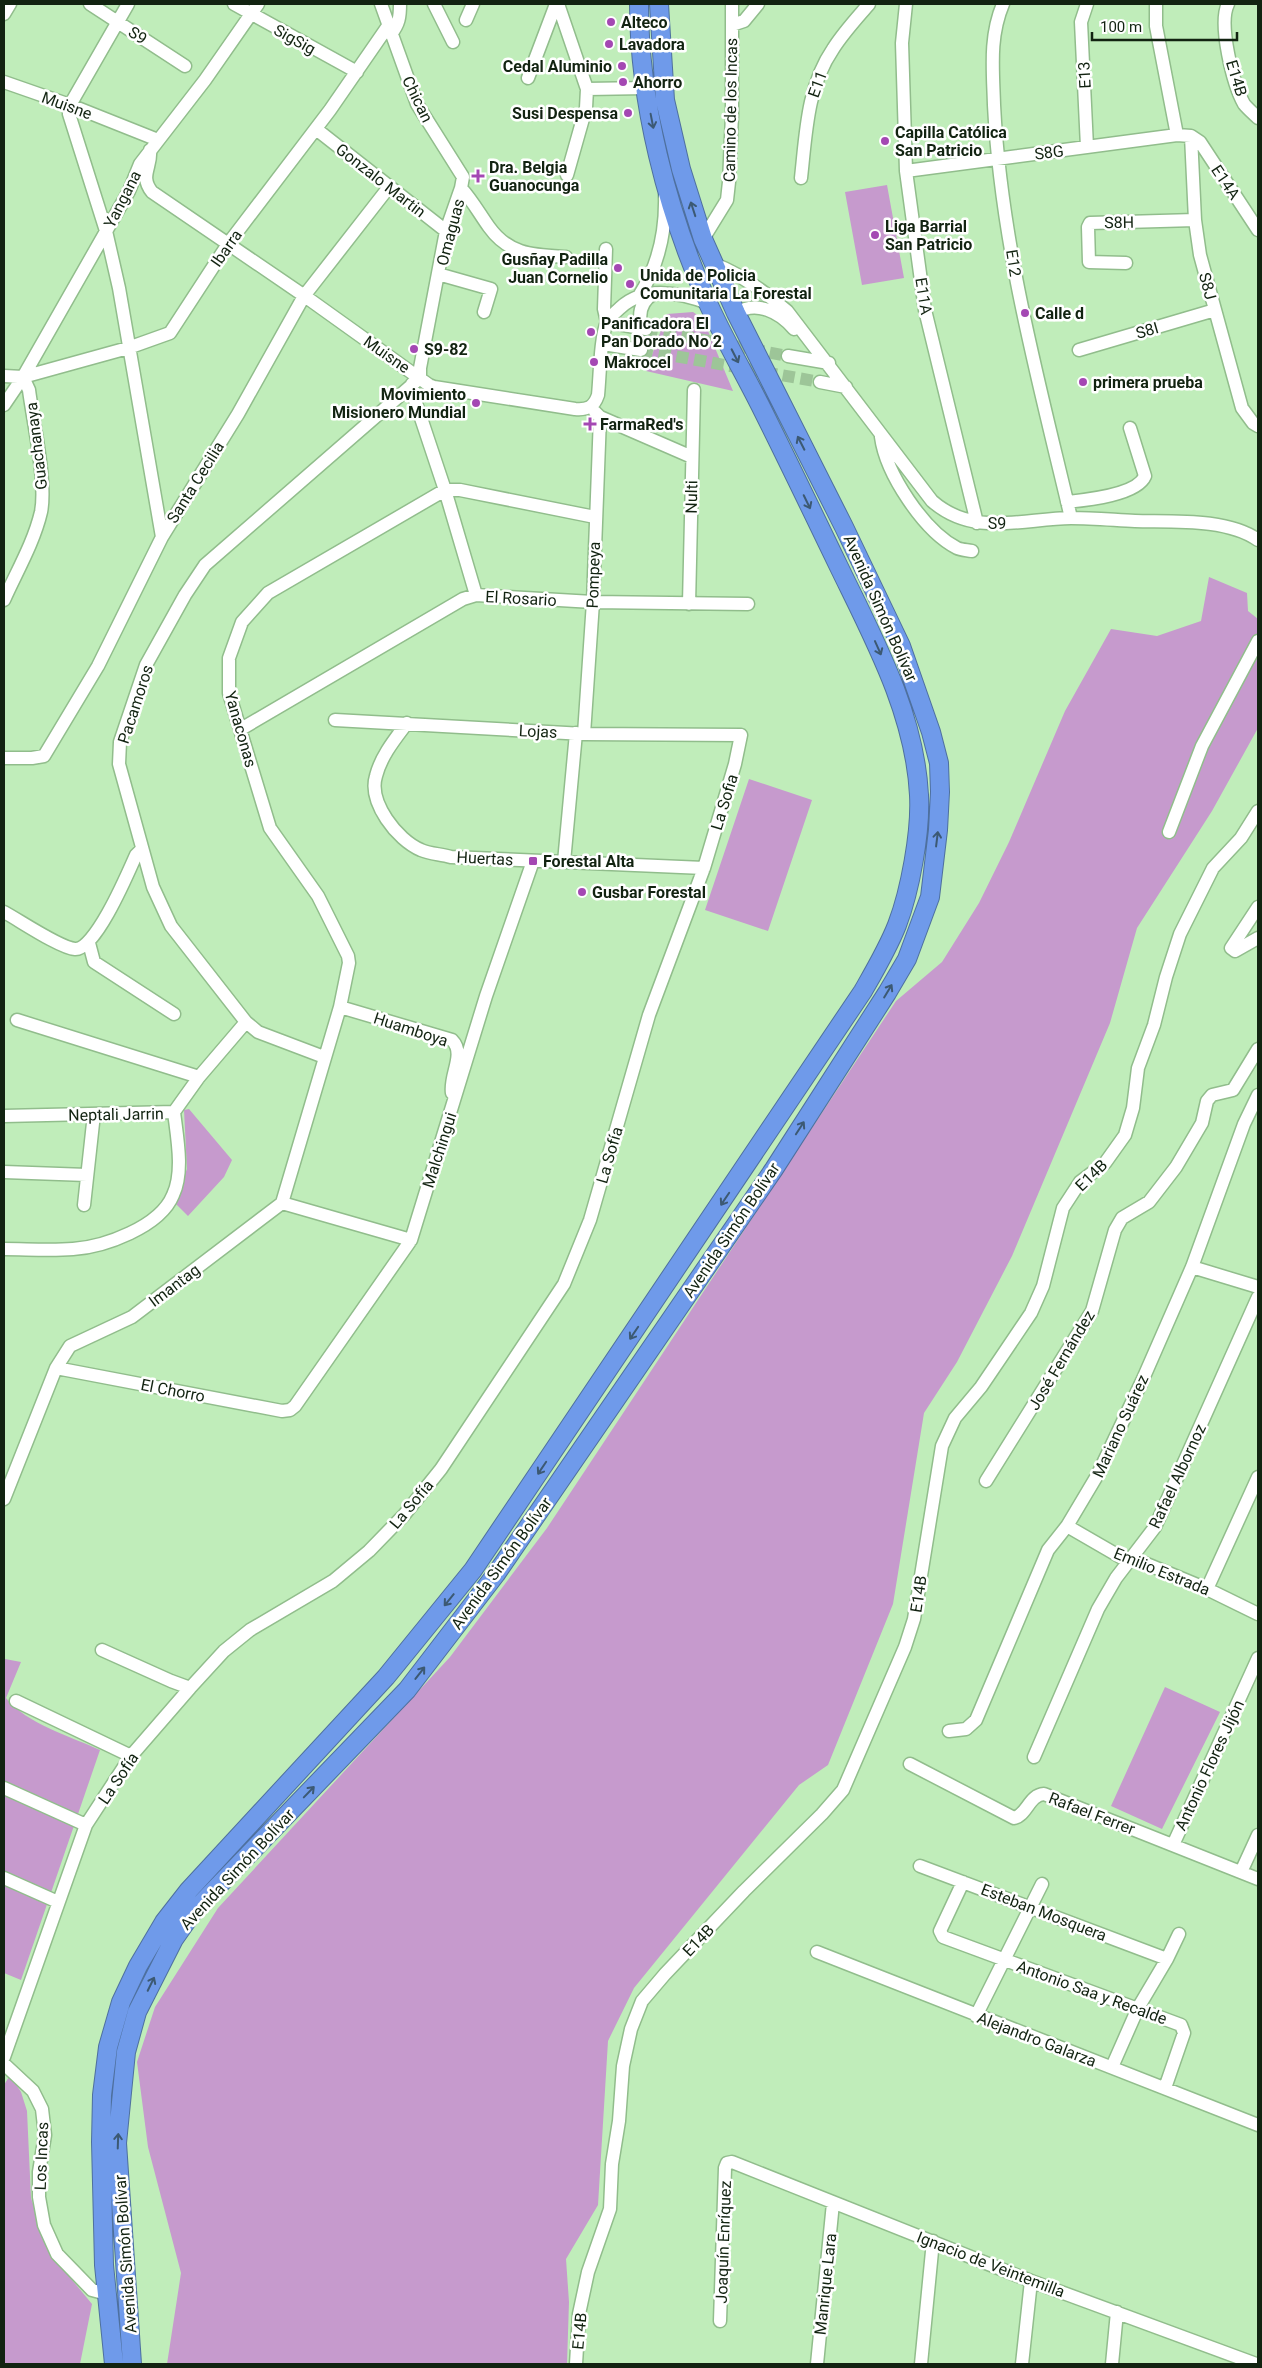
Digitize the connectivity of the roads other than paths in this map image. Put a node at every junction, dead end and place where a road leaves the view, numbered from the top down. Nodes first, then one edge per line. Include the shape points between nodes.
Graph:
1 (10, 4) edge
2 (90, 4) edge
3 (128, 4) edge
4 (234, 4) edge
5 (380, 4) edge
6 (400, 4) edge
7 (434, 4) edge
8 (473, 4) edge
9 (557, 4) edge
10 (639, 4) edge
11 (659, 4) edge
12 (732, 4) edge
13 (758, 4) edge
14 (869, 4) edge
15 (906, 4) edge
16 (1003, 4) edge
17 (1087, 4) edge
18 (1156, 4) edge
19 (1228, 4) edge
20 (255, 9) edge
21 (4, 14) edge
22 (466, 20) dead end
23 (118, 22) junction
24 (732, 25) junction
25 (389, 30) junction
26 (453, 42) dead end
27 (185, 66) dead end
28 (357, 72) junction
29 (528, 78) dead end
30 (4, 82) edge
31 (646, 88) junction
32 (587, 89) junction
33 (70, 105) junction
34 (1258, 118) edge
35 (316, 129) junction
36 (1177, 135) junction
37 (1191, 136) junction
38 (154, 145) junction
39 (1087, 147) junction
40 (997, 158) junction
41 (906, 171) junction
42 (568, 175) dead end
43 (801, 178) dead end
44 (664, 183) junction
45 (389, 187) junction
46 (461, 188) junction
47 (1195, 220) junction
48 (1258, 230) edge
49 (106, 231) junction
50 (446, 231) junction
51 (703, 239) junction
52 (228, 244) junction
53 (606, 249) dead end
54 (566, 257) dead end
55 (1126, 263) dead end
56 (714, 264) junction
57 (438, 274) junction
58 (654, 294) junction
59 (304, 296) junction
60 (639, 296) junction
61 (708, 303) junction
62 (1215, 310) junction
63 (484, 312) dead end
64 (736, 313) junction
65 (607, 322) junction
66 (603, 344) junction
67 (815, 346) junction
68 (128, 348) junction
69 (641, 350) tunnel mouth
70 (1079, 350) dead end
71 (788, 356) tunnel mouth
72 (828, 363) junction
73 (4, 376) edge
74 (23, 377) junction
75 (416, 381) junction
76 (820, 382) tunnel mouth
77 (846, 387) junction
78 (694, 390) dead end
79 (4, 405) edge
80 (590, 408) junction
81 (600, 417) junction
82 (1258, 426) edge
83 (1130, 428) dead end
84 (880, 432) junction
85 (692, 457) junction
86 (445, 490) junction
87 (1067, 502) junction
88 (595, 517) junction
89 (1071, 518) junction
90 (977, 523) junction
91 (162, 537) junction
92 (1258, 540) edge
93 (972, 551) dead end
94 (476, 596) junction
95 (4, 600) edge
96 (593, 602) junction
97 (689, 604) junction
98 (748, 604) dead end
99 (1258, 641) edge
100 (335, 720) dead end
101 (407, 723) junction
102 (241, 729) junction
103 (580, 733) junction
104 (741, 735) joint
105 (4, 758) edge
106 (1258, 811) edge
107 (1169, 832) dead end
108 (142, 849) junction
109 (533, 861) junction
110 (564, 862) junction
111 (704, 868) junction
112 (1258, 908) edge
113 (4, 912) edge
114 (1258, 938) edge
115 (89, 943) junction
116 (340, 1007) junction
117 (174, 1014) dead end
118 (17, 1020) dead end
119 (246, 1022) junction
120 (1258, 1049) edge
121 (324, 1057) junction
122 (199, 1077) junction
123 (1258, 1095) edge
124 (456, 1099) junction
125 (174, 1112) junction
126 (94, 1114) junction
127 (4, 1116) edge
128 (4, 1172) edge
129 (87, 1175) junction
130 (282, 1203) junction
131 (84, 1205) dead end
132 (411, 1240) junction
133 (4, 1249) edge
134 (1192, 1267) junction
135 (1258, 1287) edge
136 (1258, 1297) edge
137 (56, 1368) junction
138 (290, 1410) joint
139 (1258, 1477) edge
140 (986, 1481) dead end
141 (4, 1499) edge
142 (1067, 1526) junction
143 (1131, 1560) junction
144 (1207, 1589) junction
145 (1258, 1614) edge
146 (102, 1650) dead end
147 (1258, 1658) edge
148 (190, 1688) junction
149 (16, 1701) dead end
150 (949, 1731) dead end
151 (131, 1756) junction
152 (1034, 1757) dead end
153 (910, 1764) dead end
154 (4, 1788) edge
155 (86, 1825) junction
156 (1258, 1835) edge
157 (1173, 1845) junction
158 (920, 1866) dead end
159 (1241, 1872) junction
160 (4, 1878) edge
161 (1258, 1879) edge
162 (963, 1882) junction
163 (1042, 1884) dead end
164 (58, 1902) junction
165 (1031, 1908) junction
166 (1179, 1934) dead end
167 (817, 1952) dead end
168 (1167, 1959) junction
169 (1003, 1960) junction
170 (1138, 2008) junction
171 (976, 2016) junction
172 (4, 2057) edge
173 (4, 2064) edge
174 (1112, 2067) junction
175 (1165, 2088) junction
176 (1258, 2125) edge
177 (727, 2163) joint
178 (833, 2203) junction
179 (933, 2241) junction
180 (1031, 2281) junction
181 (107, 2294) junction
182 (1117, 2312) junction
183 (720, 2321) dead end
184 (114, 2364) edge
185 (132, 2364) edge
186 (576, 2364) edge
187 (817, 2364) edge
188 (921, 2364) edge
189 (1022, 2364) edge
190 (1112, 2364) edge
191 (1256, 2364) edge

1 - 21 street
2 - 23 street, S9
3 - 23 street
4 - 20 street, SigSig
5 - 25 street, Chican
6 - 25 street, Ibarra via 398,26
7 - 26 street
8 - 22 street
9 - 29 street
9 - 32 street
10 - 31 highway, Avenida Simón Bolívar via 639,43
51 -> 11 highway, Avenida Simón Bolívar via 681,170 666,100
12 - 24 street, Camino de los Incas
13 - 24 street via 744,20
14 - 43 street, E11 via 833,49 818,78 808,111
15 - 41 street, E11A via 902,44
16 - 40 street, E12 via 992,46
17 - 39 street, E13 via 1081,22
18 - 36 street via 1156,26
19 - 34 street, E14B via 1225,24 1236,84 1245,106
20 - 28 street, SigSig
20 - 38 street, Yangana via 206,80
23 - 27 street, S9
23 - 33 street
24 - 51 street, Camino de los Incas via 732,115 727,200
25 - 28 street, Ibarra
25 - 46 street, Chican via 418,104 460,172
28 - 35 street, Ibarra
30 - 33 street, Muisne
31 - 32 street
31 -> 44 highway, Avenida Simón Bolívar
32 - 42 street via 582,127
33 - 38 street, Muisne
33 - 49 street via 69,114
35 - 45 street, Gonzalo Martin
35 - 52 street, Ibarra
36 - 37 street, S8G
36 - 39 street, S8G
37 - 47 street, S8J
37 - 48 street, E14A via 1200,142
38 - 49 street, Yangana via 140,164
38 - 52 street, Muisne via 145,176 146,185
39 - 40 street, S8G
40 - 41 street, S8G
40 - 87 street, E12 via 1022,310
41 - 90 street, E11A via 925,310
44 - 60 street via 661,245 655,269
44 - 61 highway, Avenida Simón Bolívar via 686,251
45 - 50 street, Gonzalo Martin
45 - 59 street, Santa Cecilia
46 - 50 street, Omaguas
46 - 54 street, Omaguas via 489,227 513,250 534,256
47 - 55 street, S8H via 1090,223 1089,262
47 - 62 street, S8J via 1200,255
49 - 68 street
49 - 74 street, Yangana
50 - 57 street, Omaguas
51 - 56 highway, Avenida Simón Bolívar
52 - 59 street, Muisne
52 - 68 street, Ibarra via 170,333
53 - 65 street via 604,308
56 - 64 highway, Avenida Simón Bolívar
56 - 67 street, S9 via 767,294 787,311
57 - 63 street via 491,289
57 - 75 street, Omaguas
58 - 60 street
58 - 61 street via 674,294
58 - 65 street via 640,308 644,329
59 - 75 street, Muisne
59 - 91 street, Santa Cecilia via 238,414
60 - 65 street via 625,304
61 -> 181 highway, Avenida Simón Bolívar via 879,650 910,734 919,798 918,832 905,900 890,942 863,991 473,1570 386,1677 189,1890 164,1922 142,1959 121,2002 108,2047 102,2095
62 - 70 street, S8I
62 - 82 street, S8J via 1242,408
64 - 67 street, S9 via 751,307 765,308 785,320
185 -> 64 highway, Avenida Simón Bolívar via 117,2143 126,2052 137,2012 170,1947 193,1912 407,1690 496,1574 774,1169 906,959 930,897 938,830 939,763 922,703 885,612
65 - 66 street
66 - 69 street
66 - 80 street via 598,395
67 - 72 street, S9
68 - 74 street, Ibarra
68 - 91 street
71 - 72 street
72 - 77 street, S9
73 - 74 street, Ibarra
74 - 79 street, Yangana
74 - 95 street, Guachanaya via 29,390 43,490 41,511 30,544
75 - 80 street, Muisne via 451,390 575,409
75 - 86 street, Omaguas via 415,400
75 - 108 street, Pacamoros via 227,545 206,565 186,595 146,665 120,742 119,764
76 - 77 street
77 - 84 street, S9
78 - 85 street, Nulti
80 - 81 street
81 - 85 street
81 - 88 street, Pompeya
83 - 87 street via 1144,479 1132,488 1109,495
84 - 90 street, S9 via 932,501 956,518
84 - 93 street via 882,447 911,503 944,539 959,549
85 - 97 street, Nulti
86 - 88 street via 460,490
86 - 94 street, Omaguas
86 - 102 street, Yanaconas via 268,593 242,622 229,658 229,693
87 - 89 street, E12
88 - 96 street, Pompeya
89 - 90 street, S9
89 - 92 street, S9 via 1203,523 1235,529
91 - 105 street, Santa Cecilia via 98,666 44,756
94 - 96 street, El Rosario
94 - 102 street, El Rosario via 462,600
96 - 97 street, El Rosario
96 - 103 street, Pompeya
97 - 98 street, El Rosario
99 - 107 street via 1202,746
100 - 101 street, Lojas
101 - 103 street, Lojas
101 - 109 street, Huertas via 388,748 375,776 374,790 379,805 394,830 420,850 451,856
102 - 116 street, Yanaconas via 270,828 318,896 348,956
103 - 104 street, Lojas
103 - 110 street, Pompeya
104 - 111 street, La Sofia
106 - 186 street, E14B via 1241,838 1213,868 1180,934 1138,1068 1133,1108 1125,1135 1105,1164 1080,1182 1063,1208 1043,1286 1030,1313 981,1387 955,1418 942,1446 914,1619 843,1790 642,2001 631,2029 623,2066 610,2209 588,2272 579,2314
108 - 115 street
108 - 119 street, Pacamoros via 153,887 171,926
109 - 110 street, Huertas
109 - 124 street, Malchingui via 486,996
110 - 111 street, Huertas
111 - 148 street, La Sofía via 648,1015 590,1220 564,1284 440,1469 404,1515 369,1551 332,1581 250,1630
112 - 114 street via 1230,948 1235,951
113 - 115 street via 74,950
115 - 117 street via 94,962
116 - 121 street, Yanaconas
116 - 124 street, Huamboya via 452,1040 458,1052 451,1088
118 - 122 street
119 - 121 street, Pacamoros via 258,1032
119 - 122 street, Neptali Jarrin
120 - 140 street, José Fernández via 1233,1090 1212,1095 1207,1101 1202,1123 1162,1186 1148,1202 1122,1218 1115,1230 1092,1310
121 - 130 street
122 - 125 street, Neptali Jarrin
123 - 134 street, Mariano Suárez via 1244,1124
124 - 132 street, Malchingui
125 - 126 street, Neptali Jarrin
125 - 133 street via 178,1176 174,1195 163,1211 124,1236 98,1245 73,1249
126 - 127 street, Neptali Jarrin
126 - 129 street
128 - 129 street
129 - 131 street
130 - 132 street
130 - 137 street, Imantag via 132,1317 70,1346
132 - 138 street, Malchingui
134 - 135 street
134 - 142 street, Mariano Suárez via 1098,1474
136 - 143 street, Rafael Albornoz via 1156,1527
137 - 138 street, El Chorro
137 - 141 street, Imantag
139 - 144 street
142 - 143 street, Emilio Estrada
142 - 150 street, Mariano Suárez via 1048,1550 976,1720 966,1729
143 - 144 street, Emilio Estrada
143 - 152 street, Rafael Albornoz via 1098,1609
144 - 145 street, Emilio Estrada
146 - 148 street
147 - 157 street, Antonio Flores Jijón
148 - 151 street, La Sofía
149 - 151 street
151 - 155 street, La Sofía
153 - 157 street, Rafael Ferrer via 1014,1818 1037,1795 1044,1794
154 - 155 street
155 - 164 street, La Sofía
156 - 159 street
157 - 159 street, Rafael Ferrer
158 - 162 street, Esteban Mosquera
159 - 161 street, Rafael Ferrer
160 - 164 street
162 - 165 street, Esteban Mosquera
162 - 169 street, Antonio Saa y Recalde via 940,1935
163 - 165 street
164 - 172 street, La Sofía
165 - 168 street, Esteban Mosquera
165 - 169 street
166 - 168 street
167 - 171 street, Alejandro Galarza
168 - 170 street
169 - 170 street, Antonio Saa y Recalde
169 - 171 street
170 - 174 street
170 - 175 street, Antonio Saa y Recalde via 1184,2028
171 - 174 street, Alejandro Galarza
173 - 181 street, Los Incas via 33,2091 42,2109 44,2135 39,2197 44,2225 57,2254 92,2290
174 - 175 street, Alejandro Galarza
175 - 176 street, Alejandro Galarza
177 - 178 street, Ignacio de Veintemilla via 732,2162
177 - 183 street, Joaquín Enríquez via 724,2168
178 - 179 street, Ignacio de Veintemilla
178 - 187 street, Manrique Lara
179 - 180 street, Ignacio de Veintemilla
179 - 188 street
180 - 182 street, Ignacio de Veintemilla
180 - 189 street
181 - 184 highway, Avenida Simón Bolívar
182 - 190 street
182 - 191 street, Ignacio de Veintemilla

